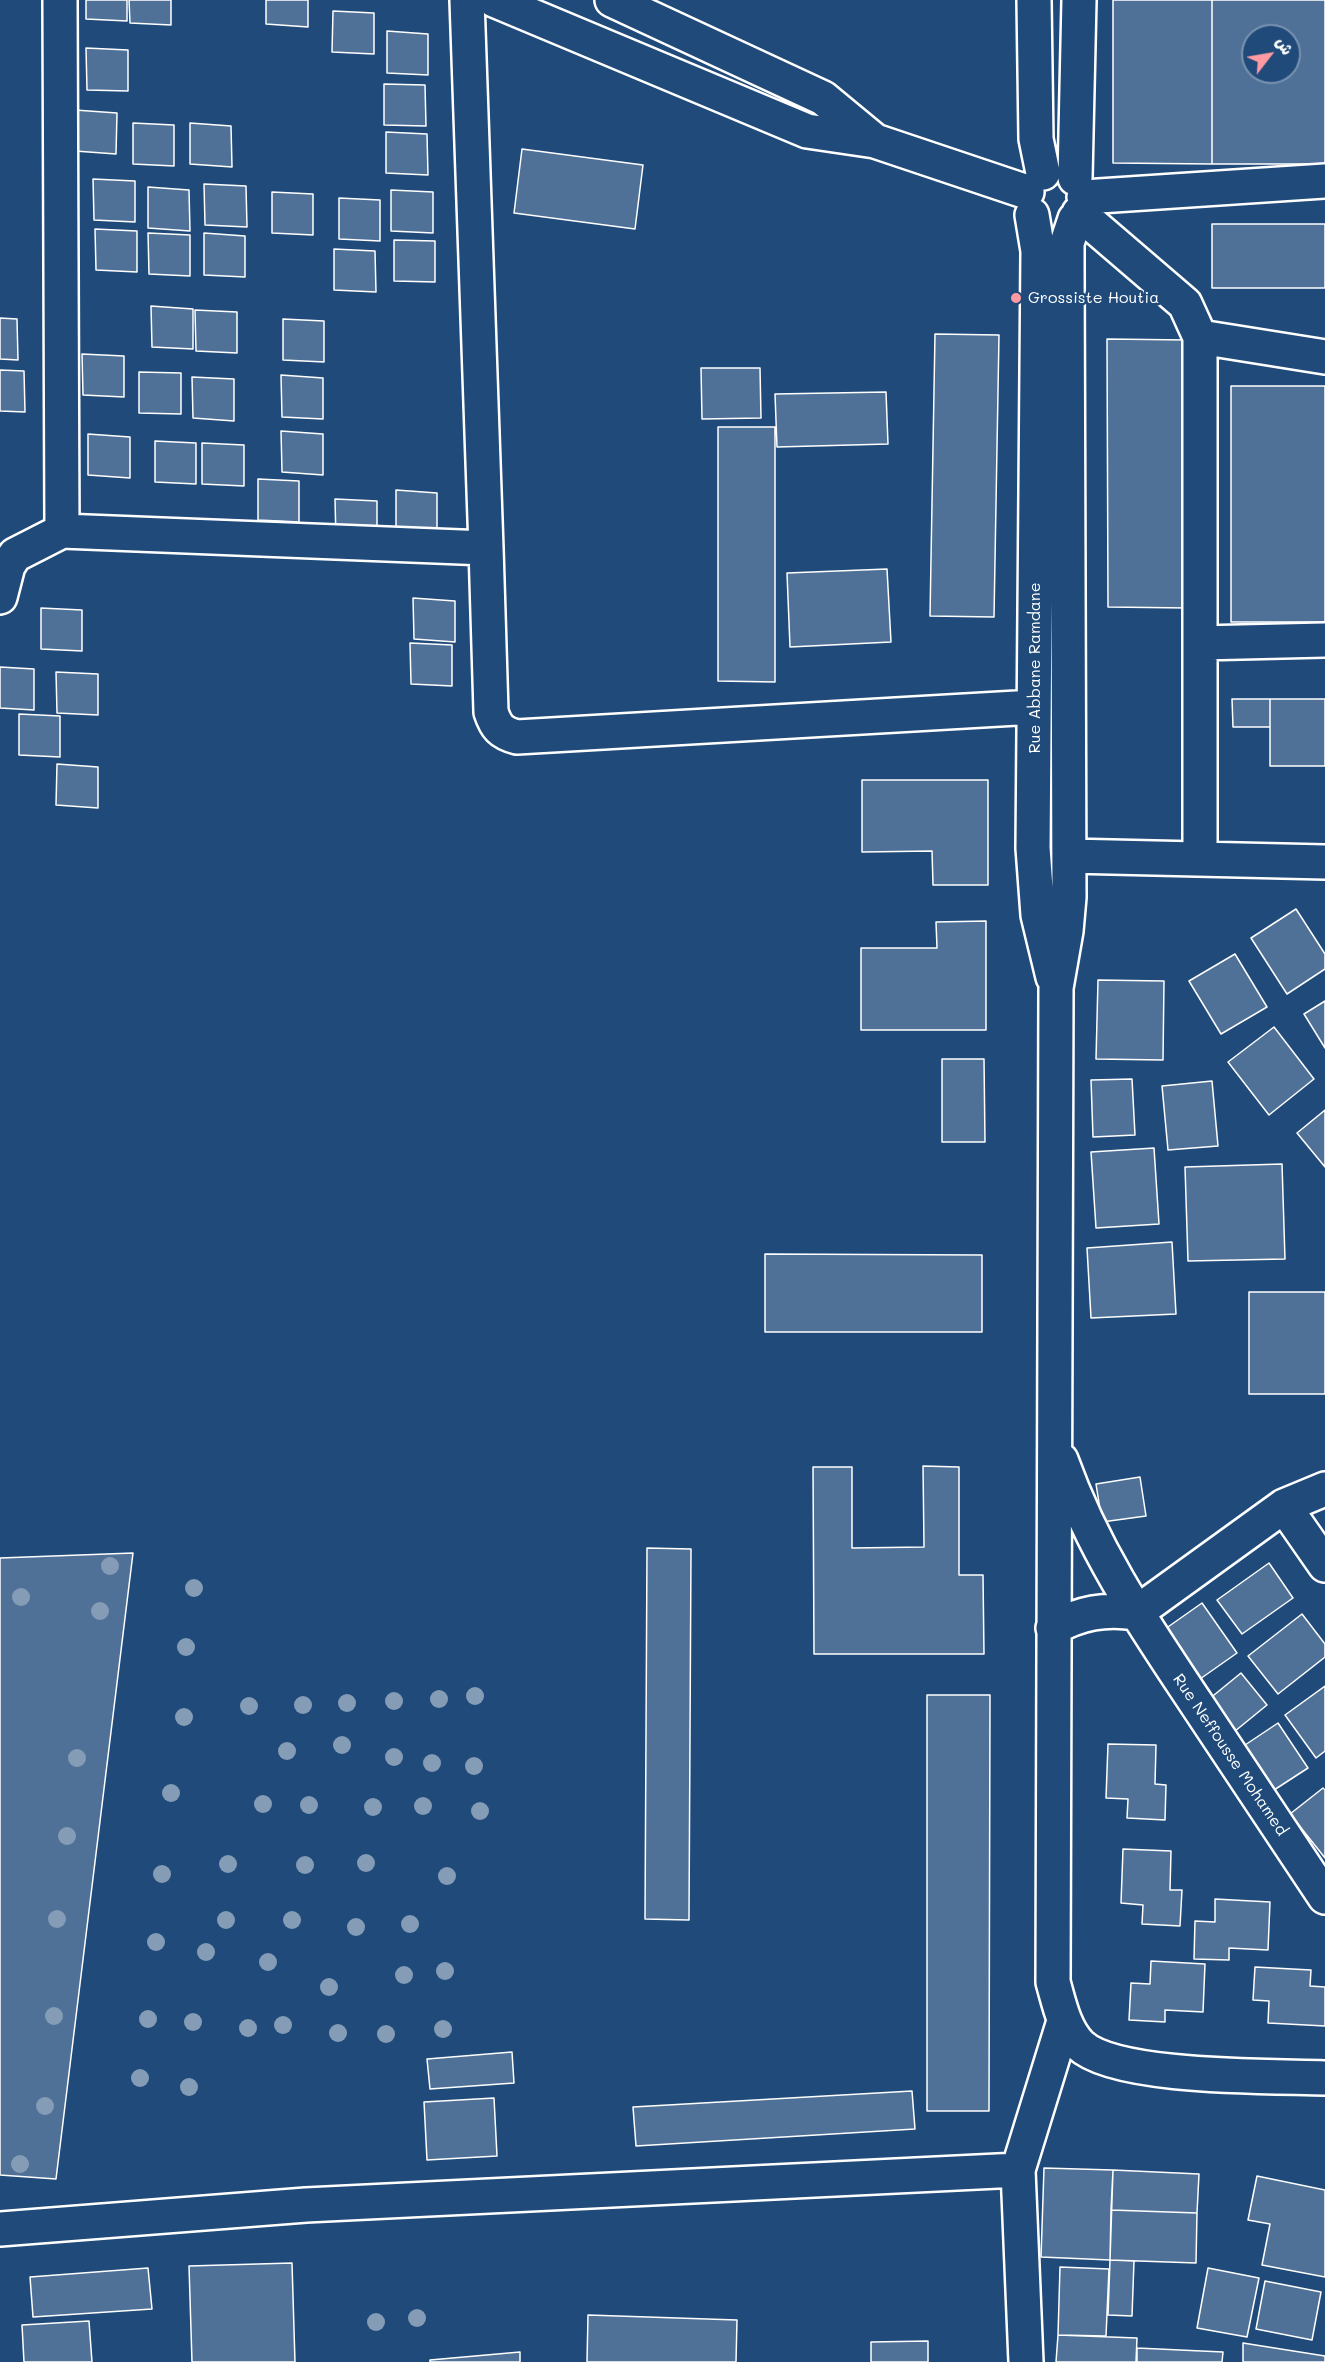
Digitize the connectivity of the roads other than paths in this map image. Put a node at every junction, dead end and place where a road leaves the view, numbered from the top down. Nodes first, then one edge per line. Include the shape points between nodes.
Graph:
1 (60, 0) edge
2 (467, 0) edge
3 (494, 0) edge
4 (612, 0) edge
5 (1034, 0) edge
6 (1079, 0) edge
7 (875, 141) junction
8 (1325, 181) edge
9 (1034, 193) junction
10 (1078, 202) junction
11 (1200, 337) junction
12 (1325, 357) edge
13 (62, 531) junction
14 (1035, 532) junction
15 (1068, 533) junction
16 (486, 548) junction
17 (0, 597) edge
18 (1325, 640) edge
19 (1200, 643) junction
20 (1034, 706) junction
21 (1069, 856) junction
22 (1200, 859) junction
23 (1325, 862) edge
24 (1056, 987) junction
25 (1054, 1438) junction
26 (1325, 1489) edge
27 (1284, 1506) junction
28 (1325, 1565) edge
29 (1136, 1613) junction
30 (1053, 1628) junction
31 (1325, 1897) edge
32 (1065, 2021) junction
33 (1325, 2078) edge
34 (1018, 2170) junction
35 (0, 2229) edge
36 (1026, 2362) edge

1 - 13 street
2 - 16 street
3 - 7 street via 807,131
4 - 7 street via 823,98
5 - 9 street, Rue Abbane Ramdane
6 - 10 street, Rue Abbane Ramdane
7 - 9 street
8 - 10 street
9 - 10 street via 1054,170 1065,172
9 - 10 street via 1041,223 1052,227 1064,225
9 - 14 street, Rue Abbane Ramdane via 1038,251
10 - 11 street via 1185,304
10 - 15 street, Rue Abbane Ramdane via 1067,243
11 - 12 street
11 - 19 street
13 - 16 street
13 - 17 street via 15,555
14 - 15 street
14 - 20 street, Rue Abbane Ramdane
15 - 21 street, Rue Abbane Ramdane
16 - 20 street via 491,712 505,734 517,737
18 - 19 street
19 - 22 street
20 - 24 street, Rue Abbane Ramdane via 1034,882
21 - 22 street
21 - 24 street, Rue Abbane Ramdane via 1066,931
22 - 23 street
24 - 25 street
25 - 29 street, Rue Neffousse Mohamed via 1080,1509
25 - 30 street
26 - 27 street
27 - 28 street
27 - 29 street
29 - 30 street via 1119,1610 1085,1614
29 - 31 street, Rue Neffousse Mohamed
30 - 32 street via 1053,1982
32 - 33 street via 1080,2044 1125,2065 1199,2073
32 - 34 street
34 - 35 street via 306,2205
34 - 36 street

